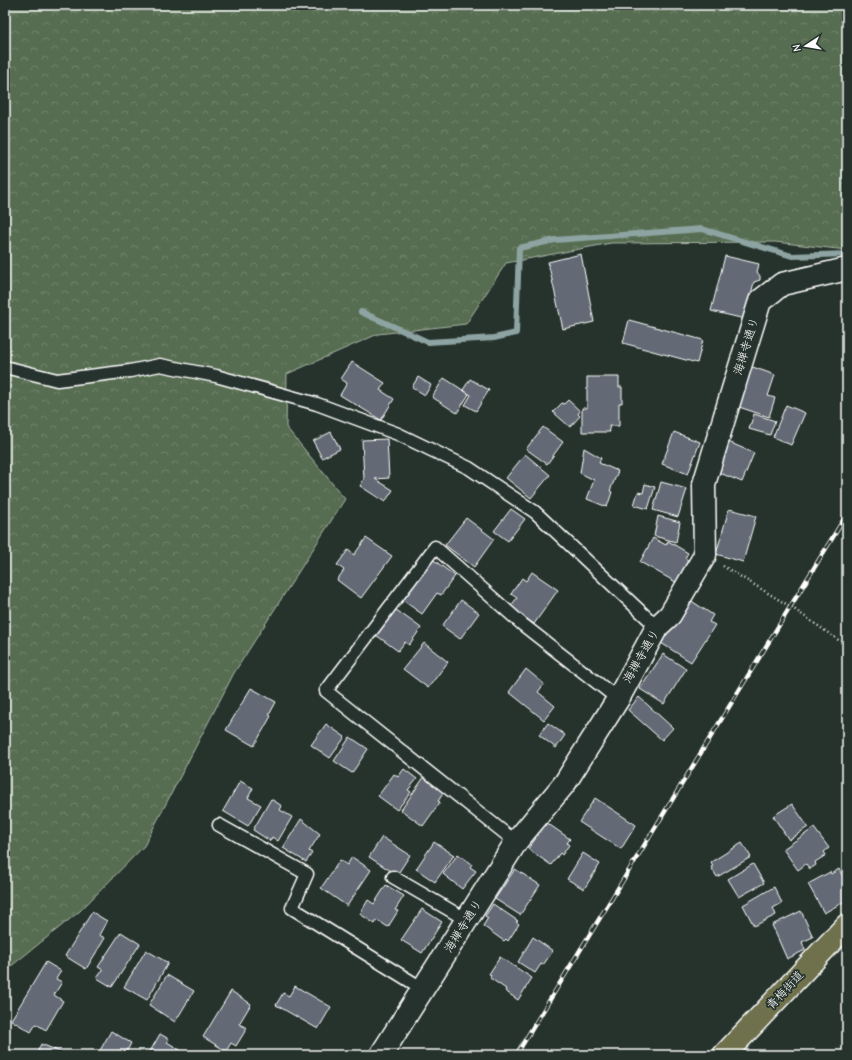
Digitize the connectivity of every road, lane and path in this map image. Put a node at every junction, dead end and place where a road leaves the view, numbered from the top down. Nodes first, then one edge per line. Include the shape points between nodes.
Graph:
1 (847, 270) edge
2 (5, 367) edge
3 (705, 555) junction
4 (657, 627) junction
5 (847, 646) edge
6 (618, 699) junction
7 (219, 825) dead end
8 (516, 842) junction
9 (393, 876) dead end
10 (467, 920) junction
11 (847, 925) edge
12 (423, 989) junction
13 (381, 1055) edge
14 (724, 1055) edge

1 - 3 street, 海禅寺通り via 782,284 760,301 704,484
2 - 4 lane via 57,380 160,365 216,376 316,404 398,434 470,468 535,512
3 - 4 street, 海禅寺通り via 670,615
3 - 5 path via 791,607
4 - 6 street, 海禅寺通り
6 - 8 street, 海禅寺通り via 565,783
6 - 8 lane via 522,624 435,547 326,691
7 - 12 lane via 307,874 292,908
8 - 10 street, 海禅寺通り
9 - 10 lane
10 - 12 street, 海禅寺通り
11 - 14 highway, 青梅街道
12 - 13 street, 海禅寺通り

